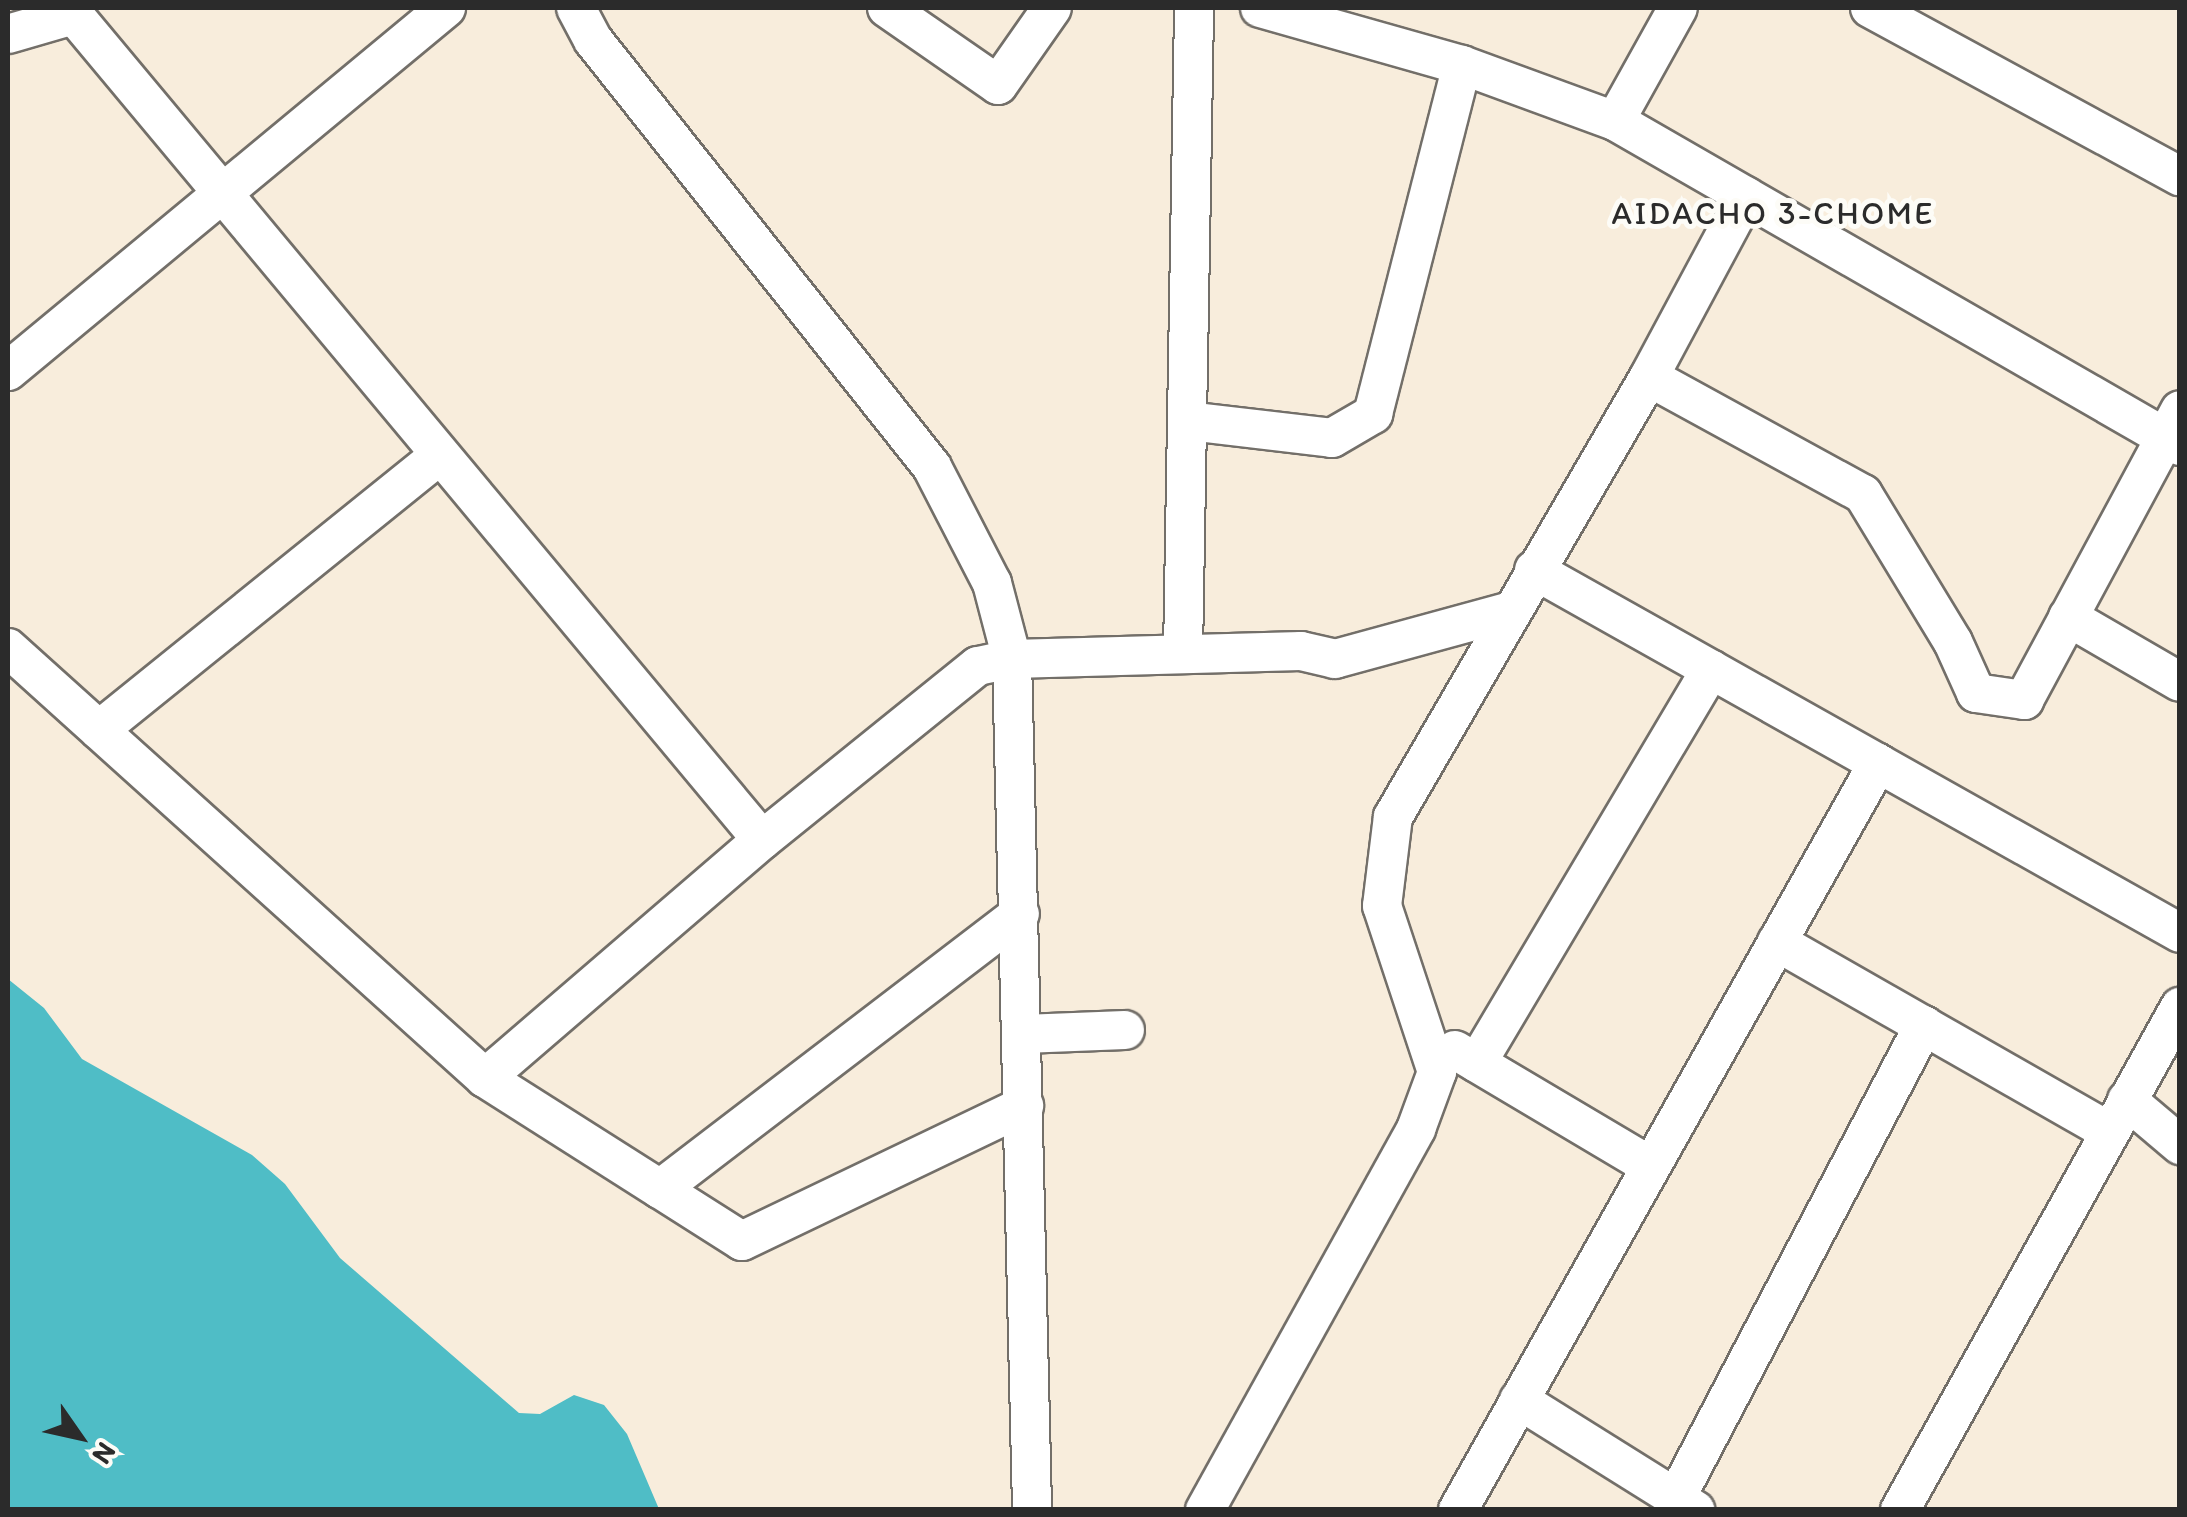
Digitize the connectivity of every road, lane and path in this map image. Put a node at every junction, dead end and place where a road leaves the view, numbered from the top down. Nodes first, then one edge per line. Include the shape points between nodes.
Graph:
1 (446, 8) edge
2 (576, 8) edge
3 (886, 8) edge
4 (1052, 8) edge
5 (1194, 8) edge
6 (1260, 8) edge
7 (1678, 8) edge
8 (1870, 8) edge
9 (78, 11) edge
10 (8, 34) edge
11 (1462, 64) junction
12 (1615, 121) junction
13 (2180, 176) edge
14 (222, 194) junction
15 (1746, 196) junction
16 (8, 371) edge
17 (1648, 377) junction
18 (1188, 420) junction
19 (2174, 431) edge
20 (440, 454) junction
21 (1534, 570) junction
22 (1511, 610) junction
23 (2068, 617) junction
24 (8, 648) edge
25 (1183, 654) junction
26 (1012, 659) junction
27 (1711, 669) junction
28 (2180, 682) edge
29 (99, 730) junction
30 (1878, 763) junction
31 (762, 840) junction
32 (1020, 914) junction
33 (2180, 932) edge
34 (1777, 942) junction
35 (2180, 1007) edge
36 (1924, 1026) junction
37 (1125, 1030) dead end
38 (1424, 1032) junction
39 (1023, 1034) junction
40 (1476, 1063) junction
41 (485, 1078) junction
42 (1024, 1106) junction
43 (2118, 1116) junction
44 (2180, 1145) edge
45 (1650, 1166) junction
46 (660, 1188) junction
47 (1519, 1400) junction
48 (1686, 1504) edge
49 (1032, 1510) edge
50 (1205, 1510) edge
51 (1458, 1510) edge
52 (1900, 1510) edge

1 - 14 street
2 - 26 street via 592,40 932,466 992,583
3 - 4 street via 998,85
5 - 18 street
6 - 11 street
7 - 12 street
8 - 13 street
9 - 10 street
9 - 14 street
11 - 12 street
11 - 18 street via 1373,414 1332,438
12 - 15 street
14 - 16 street
14 - 20 street
15 - 17 street
15 - 19 street
17 - 21 street
17 - 23 street via 1862,494 1953,642 1976,693 2024,700
18 - 25 street
19 - 23 street
20 - 29 street
20 - 31 street
21 - 22 street
21 - 27 street
22 - 25 street via 1335,659 1301,651
22 - 38 street via 1393,817 1382,906
23 - 28 street
24 - 29 street
25 - 26 street
26 - 31 street via 978,666
26 - 32 street
27 - 30 street
27 - 40 street
29 - 41 street
30 - 33 street
30 - 34 street
31 - 41 street
32 - 39 street
32 - 46 street
34 - 36 street
34 - 45 street
35 - 43 street
36 - 43 street
36 - 48 street
37 - 39 street
38 - 40 street
38 - 50 street via 1436,1072 1416,1129
39 - 42 street
40 - 45 street
41 - 46 street
42 - 46 street via 742,1241
42 - 49 street
43 - 44 street
43 - 52 street
45 - 47 street
47 - 48 street
47 - 51 street

